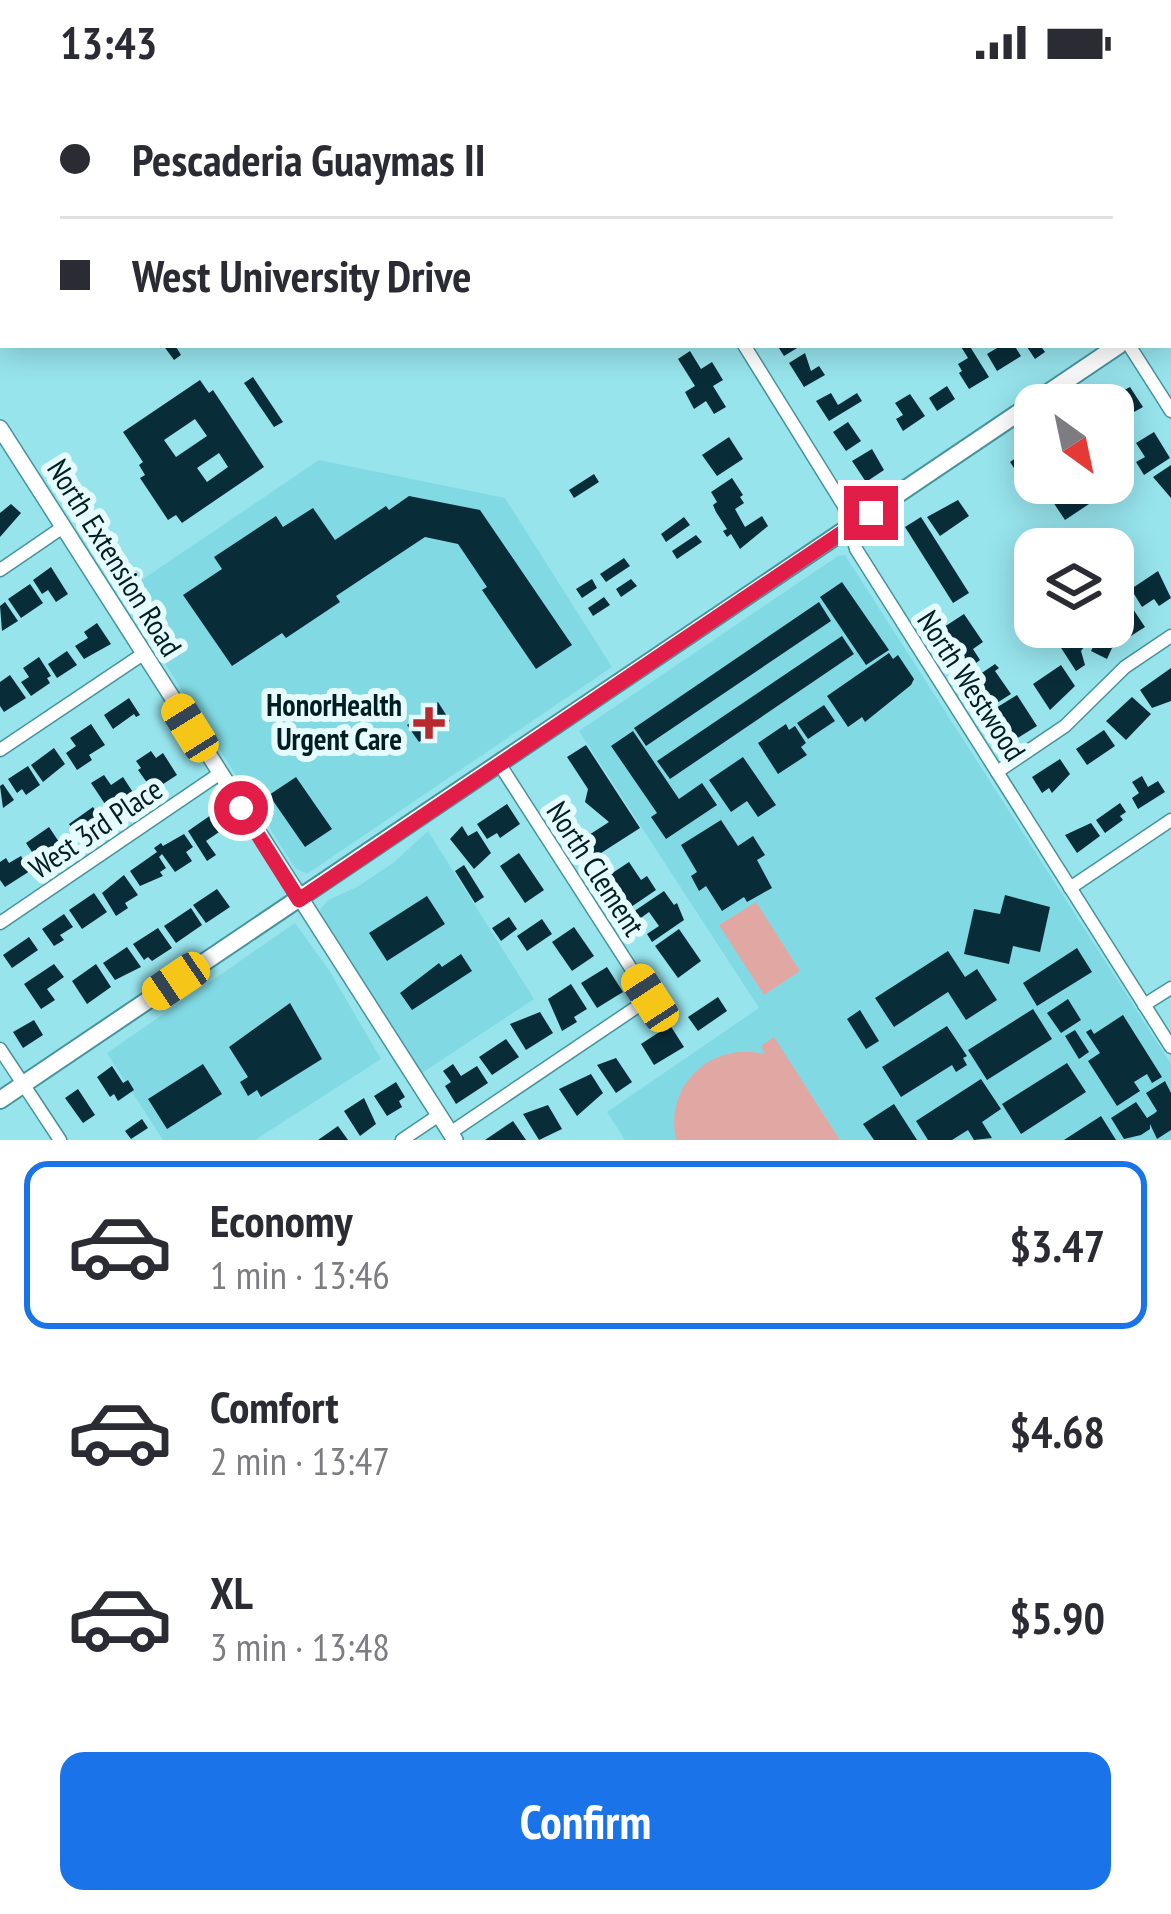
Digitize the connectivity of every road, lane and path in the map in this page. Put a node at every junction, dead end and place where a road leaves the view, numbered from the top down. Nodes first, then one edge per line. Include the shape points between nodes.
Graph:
1 (746, 348) edge
2 (1119, 348) edge
3 (1126, 348) edge
4 (1171, 411) edge
5 (0, 428) edge
6 (63, 527) junction
7 (849, 527) junction
8 (0, 570) edge
9 (1171, 636) edge
10 (143, 654) junction
11 (0, 750) edge
12 (500, 765) junction
13 (998, 772) junction
14 (219, 774) junction
15 (1171, 820) edge
16 (1070, 888) junction
17 (299, 900) junction
18 (0, 922) edge
19 (1171, 988) edge
20 (1144, 1005) junction
21 (1171, 1047) edge
22 (0, 1048) edge
23 (23, 1084) junction
24 (0, 1100) edge
25 (439, 1115) junction
26 (453, 1137) edge
27 (60, 1140) edge
28 (402, 1140) edge

1 - 7 street, North Westwood via 843,503
2 - 7 main road
3 - 4 street
5 - 6 street, North Extension Road
6 - 8 street
6 - 10 street, North Extension Road
7 - 12 main road
7 - 13 street, North Westwood
9 - 13 street
10 - 11 street
10 - 14 street, North Extension Road
12 - 17 main road
12 - 26 street, North Clement via 650,998
13 - 16 street, North Westwood
14 - 17 street, North Extension Road
14 - 18 street, West 3rd Place
15 - 16 street
16 - 20 street, North Westwood
17 - 23 main road
17 - 25 street, North Extension Road
19 - 20 street
20 - 21 street, North Westwood
22 - 23 street
23 - 24 main road
23 - 27 street
25 - 26 street, North Extension Road
25 - 28 street

